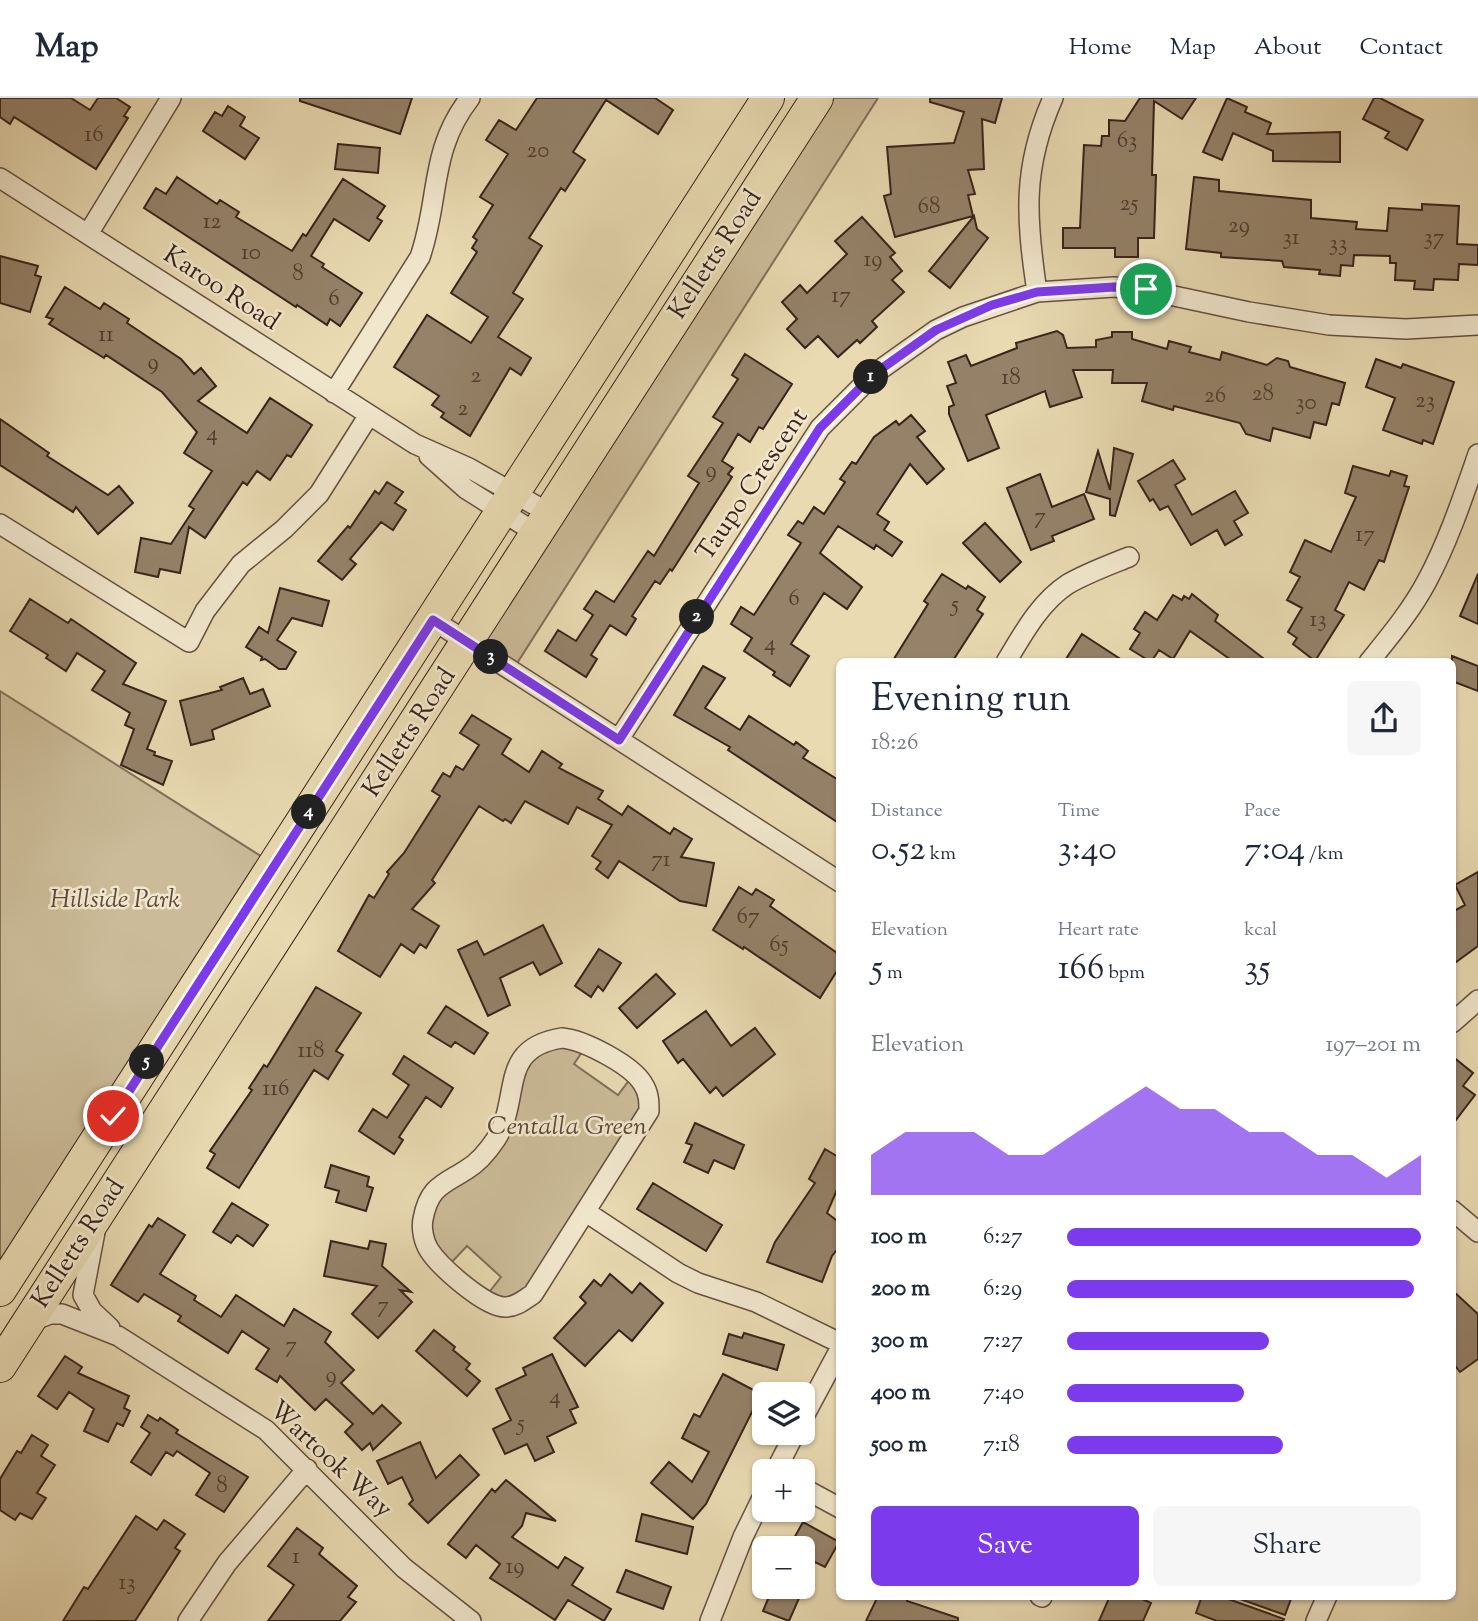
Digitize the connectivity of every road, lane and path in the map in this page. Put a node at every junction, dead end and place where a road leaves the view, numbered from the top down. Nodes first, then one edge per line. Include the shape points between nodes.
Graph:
1 (171, 98) edge
2 (470, 98) edge
3 (768, 98) edge
4 (817, 98) edge
5 (1053, 98) edge
6 (0, 178) edge
7 (88, 234) junction
8 (1037, 292) junction
9 (1478, 325) edge
10 (334, 393) junction
11 (369, 415) junction
12 (1478, 454) edge
13 (509, 501) junction
14 (543, 523) junction
15 (0, 524) edge
16 (1129, 556) dead end
17 (433, 620) junction
18 (468, 643) junction
19 (1008, 658) edge
20 (1372, 658) edge
21 (619, 740) junction
22 (836, 879) edge
23 (1478, 1000) edge
24 (1456, 1019) edge
25 (586, 1212) junction
26 (99, 1213) junction
27 (1456, 1213) edge
28 (1478, 1232) edge
29 (0, 1290) edge
30 (28, 1323) junction
31 (118, 1336) junction
32 (836, 1341) edge
33 (836, 1356) edge
34 (0, 1366) edge
35 (815, 1396) edge
36 (307, 1469) junction
37 (815, 1494) edge
38 (836, 1506) edge
39 (752, 1519) edge
40 (1325, 1600) edge
41 (188, 1621) edge
42 (471, 1621) edge
43 (710, 1621) edge
44 (1316, 1621) edge

1 - 7 street
2 - 10 street via 447,135 438,163 420,257
3 - 13 main road, Kelletts Road
4 - 14 main road, Kelletts Road
5 - 8 street via 1036,146 1028,203
6 - 7 street, Karoo Road
7 - 10 street, Karoo Road
8 - 9 street, Taupo Crescent via 1146,289 1329,325
8 - 21 street, Taupo Crescent via 992,305 936,330 847,399 820,428
10 - 11 street, Karoo Road
11 - 13 street, Karoo Road via 415,444 466,489
11 - 15 street via 319,494 241,564 205,611 189,642
12 - 20 street via 1437,563
13 - 14 street, Karoo Road
13 - 17 main road, Kelletts Road
14 - 18 main road, Kelletts Road
16 - 19 street via 1067,585 1034,617
17 - 18 street
17 - 29 main road, Kelletts Road
18 - 21 street
18 - 26 main road, Kelletts Road
21 - 22 street
23 - 24 street
25 - 25 street via 533,1294 506,1308 481,1299 431,1254 424,1238 430,1197 445,1180 465,1171 488,1150 504,1125 515,1068 526,1051 546,1040 577,1039 589,1045 637,1076 649,1099 643,1123
25 - 32 street via 678,1273 756,1302
26 - 30 main road, Kelletts Road
26 - 31 street via 83,1295 92,1311
27 - 28 street
30 - 31 street, Wartook Way via 62,1314
30 - 34 main road, Kelletts Road
31 - 36 street, Wartook Way via 266,1430
33 - 35 street
36 - 41 street via 227,1563
36 - 42 street, Wartook Way via 404,1568
37 - 38 street
39 - 43 street
40 - 44 street

